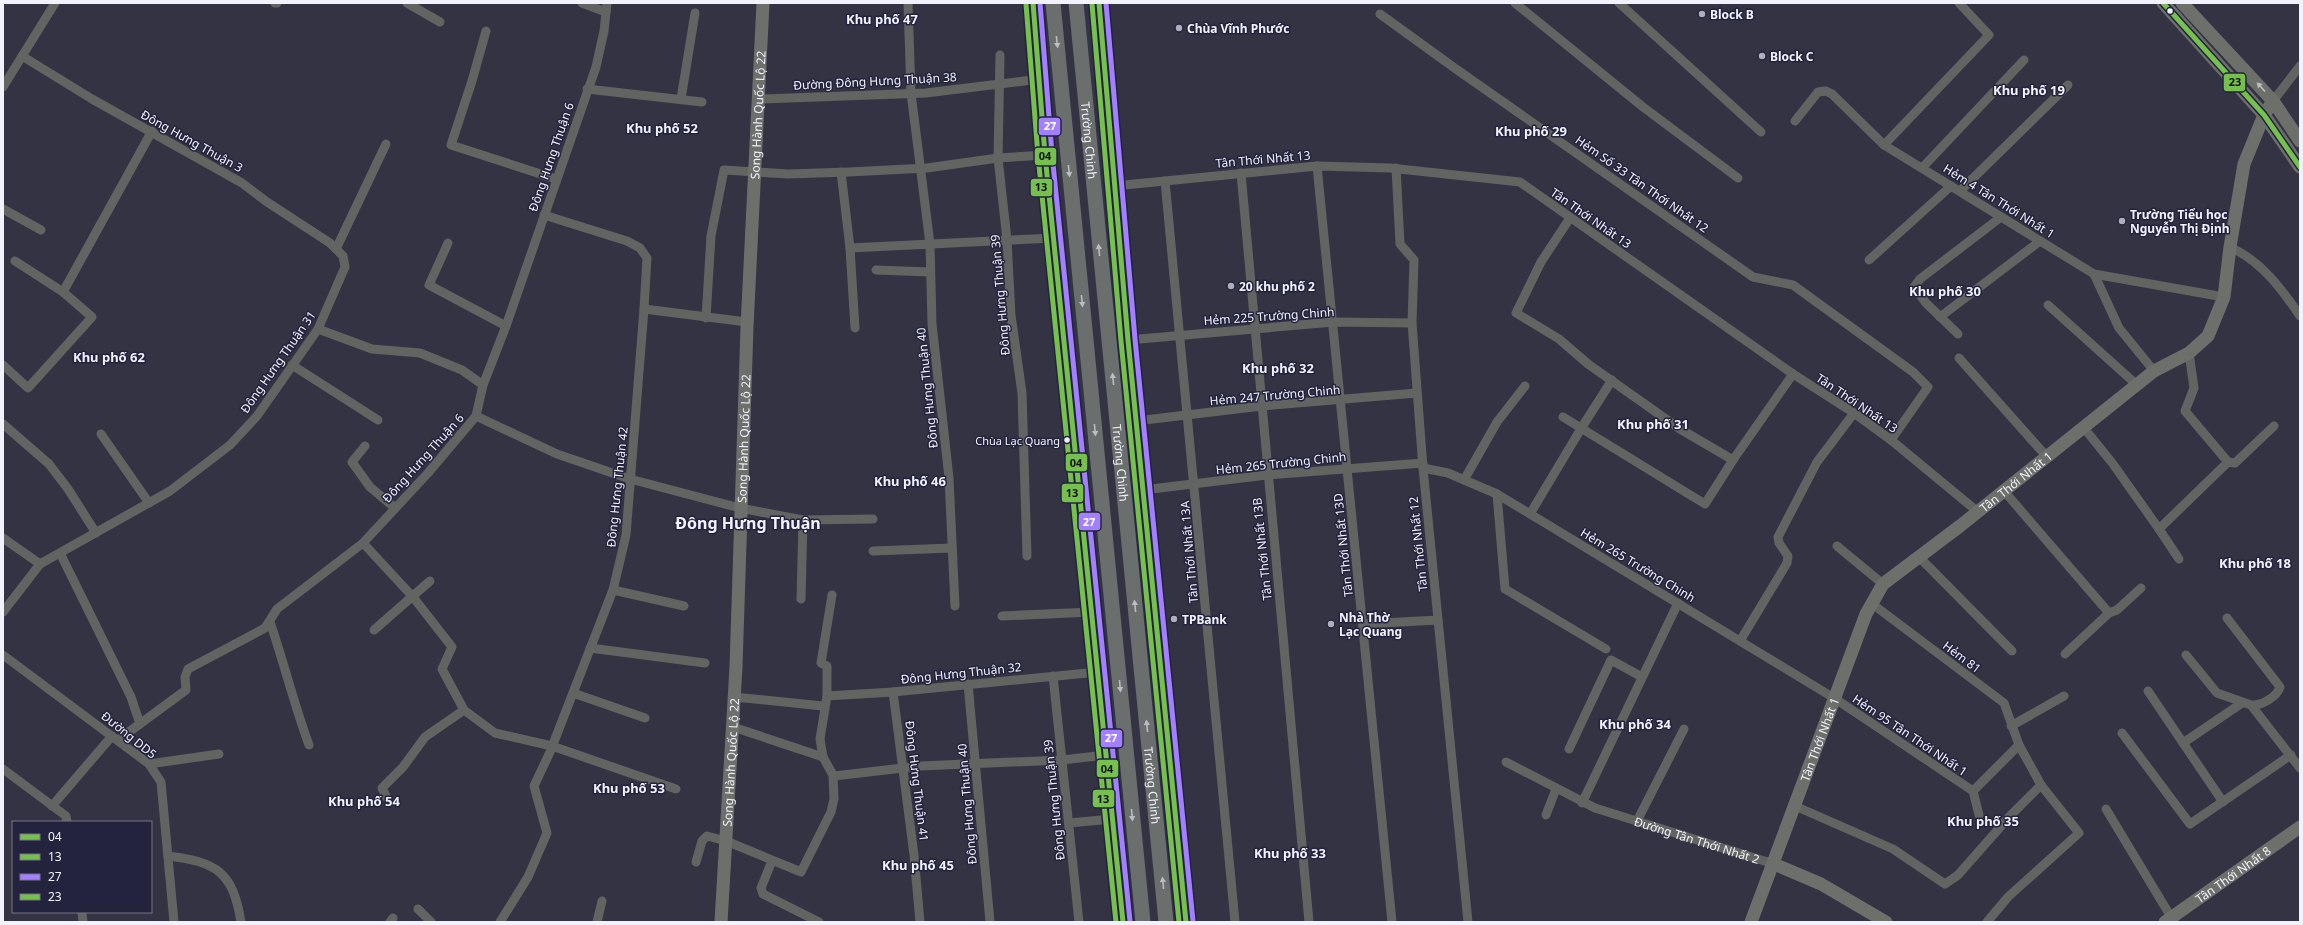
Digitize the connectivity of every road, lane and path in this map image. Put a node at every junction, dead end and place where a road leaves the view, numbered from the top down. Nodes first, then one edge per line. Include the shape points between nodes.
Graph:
1 (55, 3) edge
2 (407, 3) edge
3 (582, 3) edge
4 (763, 3) edge
5 (908, 3) edge
6 (1033, 3) edge
7 (1053, 3) edge
8 (1076, 3) edge
9 (1099, 3) edge
10 (1515, 3) edge
11 (1619, 3) edge
12 (1959, 3) edge
13 (2163, 3) edge
14 (2182, 3) edge
15 (606, 7) edge
16 (695, 13) dead end
17 (1380, 14) dead end
18 (440, 22) dead end
19 (486, 31) dead end
20 (1000, 55) dead end
21 (22, 56) junction
22 (2024, 60) dead end
23 (2300, 66) edge
24 (1040, 79) junction
25 (1001, 84) junction
26 (2068, 85) dead end
27 (3, 87) edge
28 (587, 89) junction
29 (911, 93) junction
30 (682, 99) junction
31 (759, 99) junction
32 (2273, 101) junction
33 (702, 102) dead end
34 (2264, 115) junction
35 (1795, 121) dead end
36 (152, 131) junction
37 (1761, 132) dead end
38 (2300, 141) edge
39 (386, 144) dead end
40 (1884, 144) junction
41 (1045, 155) junction
42 (998, 158) junction
43 (1317, 166) junction
44 (920, 168) junction
45 (1396, 168) junction
46 (1922, 168) junction
47 (2300, 168) edge
48 (754, 172) junction
49 (841, 172) junction
50 (1241, 173) junction
51 (1738, 178) dead end
52 (556, 179) junction
53 (1165, 181) junction
54 (1114, 186) junction
55 (1952, 186) junction
56 (1960, 191) junction
57 (3, 209) edge
58 (544, 215) junction
59 (2001, 216) junction
60 (1570, 218) junction
61 (41, 230) dead end
62 (1054, 238) junction
63 (1007, 240) junction
64 (2040, 240) junction
65 (448, 243) dead end
66 (930, 244) junction
67 (2230, 247) junction
68 (850, 248) junction
69 (336, 249) junction
70 (344, 256) joint
71 (1870, 260) dead end
72 (15, 261) dead end
73 (876, 270) dead end
74 (930, 272) junction
75 (2094, 274) junction
76 (63, 292) junction
77 (2224, 297) junction
78 (2048, 305) dead end
79 (644, 309) junction
80 (2300, 316) edge
81 (1940, 317) junction
82 (706, 318) junction
83 (747, 322) junction
84 (1334, 322) junction
85 (1412, 323) junction
86 (506, 326) junction
87 (318, 328) junction
88 (855, 328) dead end
89 (1255, 328) junction
90 (1180, 334) junction
91 (1958, 334) dead end
92 (1128, 340) junction
93 (2189, 353) junction
94 (1959, 358) dead end
95 (3, 365) edge
96 (292, 365) junction
97 (2154, 372) junction
98 (1793, 374) junction
99 (1612, 380) junction
100 (483, 384) junction
101 (2137, 385) junction
102 (1525, 386) dead end
103 (1417, 393) junction
104 (1342, 401) junction
105 (1262, 406) junction
106 (1854, 413) junction
107 (1187, 415) junction
108 (476, 416) junction
109 (1563, 417) dead end
110 (378, 420) dead end
111 (1136, 421) junction
112 (3, 424) edge
113 (2274, 426) dead end
114 (1582, 427) junction
115 (2084, 428) junction
116 (101, 434) dead end
117 (1891, 440) junction
118 (365, 446) dead end
119 (2047, 457) junction
120 (1733, 460) junction
121 (2228, 462) junction
122 (1423, 465) junction
123 (1348, 468) junction
124 (1267, 475) junction
125 (630, 479) junction
126 (1464, 480) junction
127 (1194, 484) junction
128 (1143, 490) junction
129 (2004, 492) junction
130 (1497, 494) junction
131 (149, 503) junction
132 (395, 508) junction
133 (740, 508) junction
134 (1978, 512) junction
135 (1530, 514) junction
136 (874, 519) dead end
137 (803, 520) junction
138 (2159, 529) junction
139 (96, 533) junction
140 (3, 538) edge
141 (362, 543) junction
142 (1837, 546) dead end
143 (952, 548) junction
144 (873, 551) dead end
145 (60, 553) junction
146 (1027, 556) dead end
147 (1920, 558) junction
148 (2178, 559) dead end
149 (40, 564) junction
150 (430, 581) dead end
151 (1883, 584) junction
152 (2141, 588) dead end
153 (613, 590) junction
154 (832, 595) dead end
155 (413, 596) junction
156 (801, 599) dead end
157 (1678, 603) junction
158 (1871, 603) junction
159 (684, 606) dead end
160 (955, 606) dead end
161 (3, 612) edge
162 (1092, 612) junction
163 (2109, 613) junction
164 (1002, 616) dead end
165 (2227, 618) dead end
166 (1438, 620) junction
167 (270, 622) junction
168 (1363, 624) junction
169 (374, 630) dead end
170 (1740, 641) junction
171 (1158, 644) junction
172 (1139, 645) junction
173 (1116, 647) junction
174 (590, 648) junction
175 (1606, 649) dead end
176 (1095, 650) junction
177 (2012, 651) dead end
178 (2065, 654) dead end
179 (3, 655) edge
180 (2186, 655) dead end
181 (705, 663) dead end
182 (1098, 672) junction
183 (1053, 676) junction
184 (1642, 677) junction
185 (968, 684) junction
186 (2148, 691) dead end
187 (893, 692) junction
188 (573, 693) junction
189 (827, 696) junction
190 (2064, 696) dead end
191 (734, 697) junction
192 (1834, 698) junction
193 (2247, 704) junction
194 (823, 706) junction
195 (464, 710) junction
196 (645, 718) dead end
197 (140, 724) junction
198 (2011, 726) junction
199 (733, 727) junction
200 (1684, 729) dead end
201 (2122, 733) dead end
202 (115, 738) junction
203 (2184, 743) junction
204 (309, 744) dead end
205 (2019, 745) junction
206 (552, 746) junction
207 (1569, 749) dead end
208 (219, 754) dead end
209 (1106, 755) junction
210 (2291, 755) junction
211 (823, 757) junction
212 (1062, 760) junction
213 (1506, 762) dead end
214 (149, 764) junction
215 (976, 764) junction
216 (903, 768) junction
217 (2300, 768) edge
218 (3, 769) edge
219 (834, 776) junction
220 (2041, 785) junction
221 (676, 789) dead end
222 (1556, 789) junction
223 (1973, 791) junction
224 (387, 798) dead end
225 (2223, 802) junction
226 (1582, 803) junction
227 (52, 806) junction
228 (1795, 806) junction
229 (2106, 809) dead end
230 (1546, 815) dead end
231 (1978, 815) dead end
232 (1112, 819) junction
233 (67, 821) edge
234 (1637, 821) junction
235 (1069, 823) junction
236 (2300, 827) edge
237 (726, 841) junction
238 (168, 856) junction
239 (772, 861) junction
240 (696, 862) dead end
241 (1774, 864) junction
242 (602, 901) dead end
243 (418, 909) dead end
244 (2170, 921) edge
245 (174, 922) edge
246 (241, 922) edge
247 (431, 922) edge
248 (500, 922) edge
249 (597, 922) edge
250 (721, 922) edge
251 (819, 922) edge
252 (920, 922) edge
253 (990, 922) edge
254 (1079, 922) edge
255 (1123, 922) edge
256 (1142, 922) edge
257 (1166, 922) edge
258 (1186, 922) edge
259 (1235, 922) edge
260 (1309, 922) edge
261 (1392, 922) edge
262 (1468, 922) edge
263 (1751, 922) edge
264 (1886, 922) edge
265 (1987, 922) edge

1 - 21 street
2 - 18 street
3 - 15 street
4 - 31 street, Song Hành Quốc Lộ 22
5 - 29 street, Đông Hưng Thuận 40
6 - 24 main road
7 -> 173 main road, Trường Chinh
172 -> 8 main road, Trường Chinh
9 - 54 main road, Trường Chinh
10 - 51 street via 1642,107
11 - 37 street
12 - 40 street via 1989,35
13 - 34 street
32 -> 14 street
15 - 28 street, Đông Hưng Thuận 6 via 596,67
16 - 30 street
17 - 117 street, Hẻm Số 33 Tân Thới Nhất 12 via 1753,277 1793,285 1913,372 1928,387
19 - 52 street via 451,145
20 - 25 street, Đông Hưng Thuận 39
21 - 27 street
21 - 36 street, Đông Hưng Thuận 3 via 92,99
22 - 46 street
23 - 32 street, Tân Thới Nhất 1
24 - 25 street, Đường Đông Hưng Thuận 38
24 - 41 main road
25 - 29 street, Đường Đông Hưng Thuận 38
25 - 42 street, Đông Hưng Thuận 39
26 - 56 street
28 - 30 street
28 - 52 street, Đông Hưng Thuận 6
29 - 31 street, Đường Đông Hưng Thuận 38
29 - 44 street, Đông Hưng Thuận 40
30 - 33 street
31 - 48 street, Song Hành Quốc Lộ 22
32 - 34 street, Tân Thới Nhất 1
32 - 38 street
34 - 47 street
34 - 67 street, Tân Thới Nhất 1 via 2244,164
35 - 40 street, Hẻm 4 Tân Thới Nhất 1 via 1818,92 1826,91
36 - 69 street, Đông Hưng Thuận 3 via 242,183
36 - 76 street
39 - 69 street
40 - 46 street, Hẻm 4 Tân Thới Nhất 1
41 - 42 street
41 - 62 main road
42 - 44 street
42 - 63 street, Đông Hưng Thuận 39
43 - 45 street, Tân Thới Nhất 13
43 - 50 street, Tân Thới Nhất 13
43 - 84 street, Tân Thới Nhất 13D
44 - 49 street
44 - 66 street, Đông Hưng Thuận 40
45 - 60 street, Tân Thới Nhất 13 via 1520,182
45 - 85 street, Tân Thới Nhất 12 via 1400,244 1414,260
46 - 55 street, Hẻm 4 Tân Thới Nhất 1
48 - 49 street
48 - 82 street via 724,170 711,236
48 - 83 street, Song Hành Quốc Lộ 22
49 - 68 street
50 - 53 street, Tân Thới Nhất 13
50 - 89 street, Tân Thới Nhất 13B
52 - 58 street, Đông Hưng Thuận 6
53 - 54 street, Tân Thới Nhất 13
53 - 90 street, Tân Thới Nhất 13A
54 - 92 main road, Trường Chinh
55 - 56 street, Hẻm 4 Tân Thới Nhất 1
55 - 71 street
56 - 59 street, Hẻm 4 Tân Thới Nhất 1
57 - 61 street
58 - 79 street, Đông Hưng Thuận 42 via 627,241 640,248 646,258
58 - 86 street, Đông Hưng Thuận 6
59 - 64 street, Hẻm 4 Tân Thới Nhất 1
59 - 81 street via 1914,287
60 - 98 street, Tân Thới Nhất 13
60 - 99 street via 1541,262 1516,313 1559,338 1588,364
62 - 63 street
62 - 162 main road
63 - 66 street
63 - 146 street, Đông Hưng Thuận 39 via 1011,315 1022,394
64 - 75 street, Hẻm 4 Tân Thới Nhất 1
64 - 81 street
65 - 86 street via 429,285
66 - 68 street
66 - 74 street, Đông Hưng Thuận 40
67 - 77 street, Tân Thới Nhất 1
67 - 80 street via 2244,254 2279,284
68 - 88 street
69 - 70 street, Đông Hưng Thuận 3
70 - 87 street, Đông Hưng Thuận 31 via 345,267
72 - 76 street
73 - 74 street
74 - 143 street, Đông Hưng Thuận 40 via 932,324 949,478
75 - 77 street, Hẻm 4 Tân Thới Nhất 1
75 - 97 street via 2119,328
76 - 95 street via 92,316 28,388
77 - 93 street, Tân Thới Nhất 1 via 2208,336
78 - 101 street
79 - 82 street
79 - 125 street, Đông Hưng Thuận 42
81 - 91 street
82 - 83 street
83 - 133 street, Song Hành Quốc Lộ 22
84 - 85 street, Hẻm 225 Trường Chinh
84 - 89 street, Hẻm 225 Trường Chinh
84 - 104 street, Tân Thới Nhất 13D
85 - 103 street, Tân Thới Nhất 12
86 - 100 street, Đông Hưng Thuận 6
87 - 96 street, Đông Hưng Thuận 31
87 - 100 street via 372,350 420,353 462,370
89 - 90 street, Hẻm 225 Trường Chinh
89 - 105 street, Tân Thới Nhất 13B
90 - 92 street, Hẻm 225 Trường Chinh
90 - 107 street, Tân Thới Nhất 13A
92 - 111 main road, Trường Chinh
93 - 97 street, Tân Thới Nhất 1
93 - 121 street via 2194,388 2185,411
94 - 119 street
96 - 110 street
96 - 131 street, Đông Hưng Thuận 31 via 257,416 230,444 170,491
97 - 101 street, Tân Thới Nhất 1
98 - 106 street, Tân Thới Nhất 13
98 - 120 street
99 - 114 street
99 - 120 street via 1680,428
100 - 108 street, Đông Hưng Thuận 6
101 - 115 street, Tân Thới Nhất 1
102 - 126 street via 1497,422
103 - 104 street, Hẻm 247 Trường Chinh
103 - 122 street, Tân Thới Nhất 12
104 - 105 street, Hẻm 247 Trường Chinh
104 - 123 street, Tân Thới Nhất 13D
105 - 107 street, Hẻm 247 Trường Chinh
105 - 124 street, Tân Thới Nhất 13B
106 - 117 street, Tân Thới Nhất 13
106 - 170 street via 1817,462 1778,537 1788,556 1787,563
107 - 111 street, Hẻm 247 Trường Chinh
107 - 127 street, Tân Thới Nhất 13A
108 - 125 street via 557,454
108 - 132 street, Đông Hưng Thuận 6
109 - 114 street
111 - 128 main road, Trường Chinh
112 - 139 street via 49,464
113 - 121 street via 2235,463
114 - 120 street via 1705,504
114 - 135 street
115 - 119 street, Tân Thới Nhất 1
115 - 138 street
116 - 131 street
117 - 134 street, Tân Thới Nhất 13
118 - 132 street via 352,462 370,487
119 - 129 street, Tân Thới Nhất 1
121 - 138 street
122 - 123 street, Hẻm 265 Trường Chinh
122 - 126 street, Hẻm 265 Trường Chinh
122 - 166 street, Tân Thới Nhất 12
123 - 124 street, Hẻm 265 Trường Chinh
123 - 168 street, Tân Thới Nhất 13D
124 - 127 street, Hẻm 265 Trường Chinh
124 - 260 street, Tân Thới Nhất 13B
125 - 133 street
125 - 153 street, Đông Hưng Thuận 42 via 626,535
126 - 130 street, Hẻm 265 Trường Chinh
127 - 128 street, Hẻm 265 Trường Chinh
127 - 259 street, Tân Thới Nhất 13A
128 - 171 main road, Trường Chinh
129 - 134 street, Tân Thới Nhất 1
129 - 163 street
130 - 135 street, Hẻm 265 Trường Chinh
130 - 175 street via 1505,589
131 - 139 street, Đông Hưng Thuận 31
132 - 141 street, Đông Hưng Thuận 6
133 - 137 street
133 - 191 street, Song Hành Quốc Lộ 22
134 - 147 street, Tân Thới Nhất 1
135 - 157 street, Hẻm 265 Trường Chinh
136 - 137 street
137 - 156 street
138 - 148 street
139 - 145 street, Đông Hưng Thuận 31
140 - 149 street
141 - 155 street
141 - 167 street, Đông Hưng Thuận 6 via 276,609
142 - 151 street
143 - 144 street
143 - 160 street, Đông Hưng Thuận 40
145 - 149 street, Đông Hưng Thuận 31
145 - 197 street via 128,691
147 - 151 street, Tân Thới Nhất 1
147 - 177 street
149 - 161 street
150 - 155 street
151 - 158 street, Tân Thới Nhất 1
152 - 163 street via 2117,610
153 - 159 street
153 - 174 street, Đông Hưng Thuận 42
154 - 189 street via 821,663 827,666
155 - 169 street
155 - 195 street via 452,647 442,669
157 - 170 street, Hẻm 265 Trường Chinh
157 - 184 street
158 - 192 street, Tân Thới Nhất 1
158 - 198 street, Hẻm 81 via 2004,703
162 - 164 street
162 - 176 main road
163 - 178 street
165 - 193 street via 2280,687 2276,694 2262,704
166 - 168 street
166 - 262 street, Tân Thới Nhất 12
167 - 197 street, Đông Hưng Thuận 6 via 262,630 188,669 185,677 186,690
167 - 204 street via 284,661 293,702
168 - 261 street, Tân Thới Nhất 13D
170 - 192 street, Hẻm 265 Trường Chinh
171 - 172 main road
171 - 258 main road, Trường Chinh
172 - 173 main road
257 -> 172 main road, Trường Chinh
173 - 176 main road
173 -> 256 main road, Trường Chinh
174 - 181 street
174 - 188 street, Đông Hưng Thuận 42
176 - 182 main road
179 - 202 street, Đường DD5
180 - 193 street via 2217,693
182 - 183 street, Đông Hưng Thuận 32
182 - 209 main road
183 - 185 street, Đông Hưng Thuận 32
183 - 212 street, Đông Hưng Thuận 39
184 - 207 street via 1611,660
184 - 226 street
185 - 187 street, Đông Hưng Thuận 32
185 - 215 street, Đông Hưng Thuận 40
186 - 203 street
187 - 189 street, Đông Hưng Thuận 32
187 - 216 street, Đông Hưng Thuận 41
188 - 196 street
188 - 206 street, Đông Hưng Thuận 42
189 - 194 street
190 - 198 street
191 - 194 street
191 - 199 street, Song Hành Quốc Lộ 22
192 - 223 street, Hẻm 95 Tân Thới Nhất 1
192 - 228 street, Tân Thới Nhất 1
193 - 203 street
193 - 210 street
194 - 211 street via 820,739
195 - 206 street via 495,733
195 - 224 street via 424,739 403,767 382,788
197 - 202 street, Đông Hưng Thuận 6
198 - 205 street, Hẻm 81
199 - 211 street
199 - 237 street, Song Hành Quốc Lộ 22
200 - 234 street
201 - 225 street via 2190,824
202 - 214 street, Đường DD5
202 - 227 street, Đông Hưng Thuận 6
203 - 225 street
205 - 220 street, Hẻm 81
205 - 223 street, Hẻm 95 Tân Thới Nhất 1
206 - 221 street
206 - 248 street, Đông Hưng Thuận 42 via 534,786 547,832 528,877
208 - 214 street
209 - 212 street
209 - 232 main road
210 - 217 street
210 - 225 street
211 - 219 street
212 - 215 street
212 - 235 street, Đông Hưng Thuận 39
213 - 222 street, Đường Tân Thới Nhất 2
214 - 238 street, Đường DD5 via 161,782
215 - 216 street
215 - 253 street, Đông Hưng Thuận 40
216 - 219 street
216 - 252 street, Đông Hưng Thuận 41
218 - 227 street
219 - 239 street via 831,812 801,872
220 - 228 street via 2010,816 1976,858 1945,884 1893,849
220 - 265 street, Hẻm 81 via 2079,833 2008,897
222 - 226 street, Đường Tân Thới Nhất 2
222 - 230 street
223 - 231 street, Hẻm 95 Tân Thới Nhất 1
226 - 234 street, Đường Tân Thới Nhất 2
227 - 233 street via 66,816
228 - 241 street, Tân Thới Nhất 1
229 - 244 street
232 - 235 street
232 - 255 main road
234 - 241 street, Đường Tân Thới Nhất 2
235 - 254 street, Đông Hưng Thuận 39
236 - 244 street, Tân Thới Nhất 8
237 - 239 street
237 - 240 street via 707,836 704,838
237 - 250 street, Song Hành Quốc Lộ 22
238 - 245 street, Đường DD5
238 - 246 street via 191,859 218,870 226,877 232,886
239 - 251 street via 761,888 763,894
241 - 263 street, Tân Thới Nhất 1
241 - 264 street, Đường Tân Thới Nhất 2 via 1821,884
242 - 249 street
243 - 247 street

